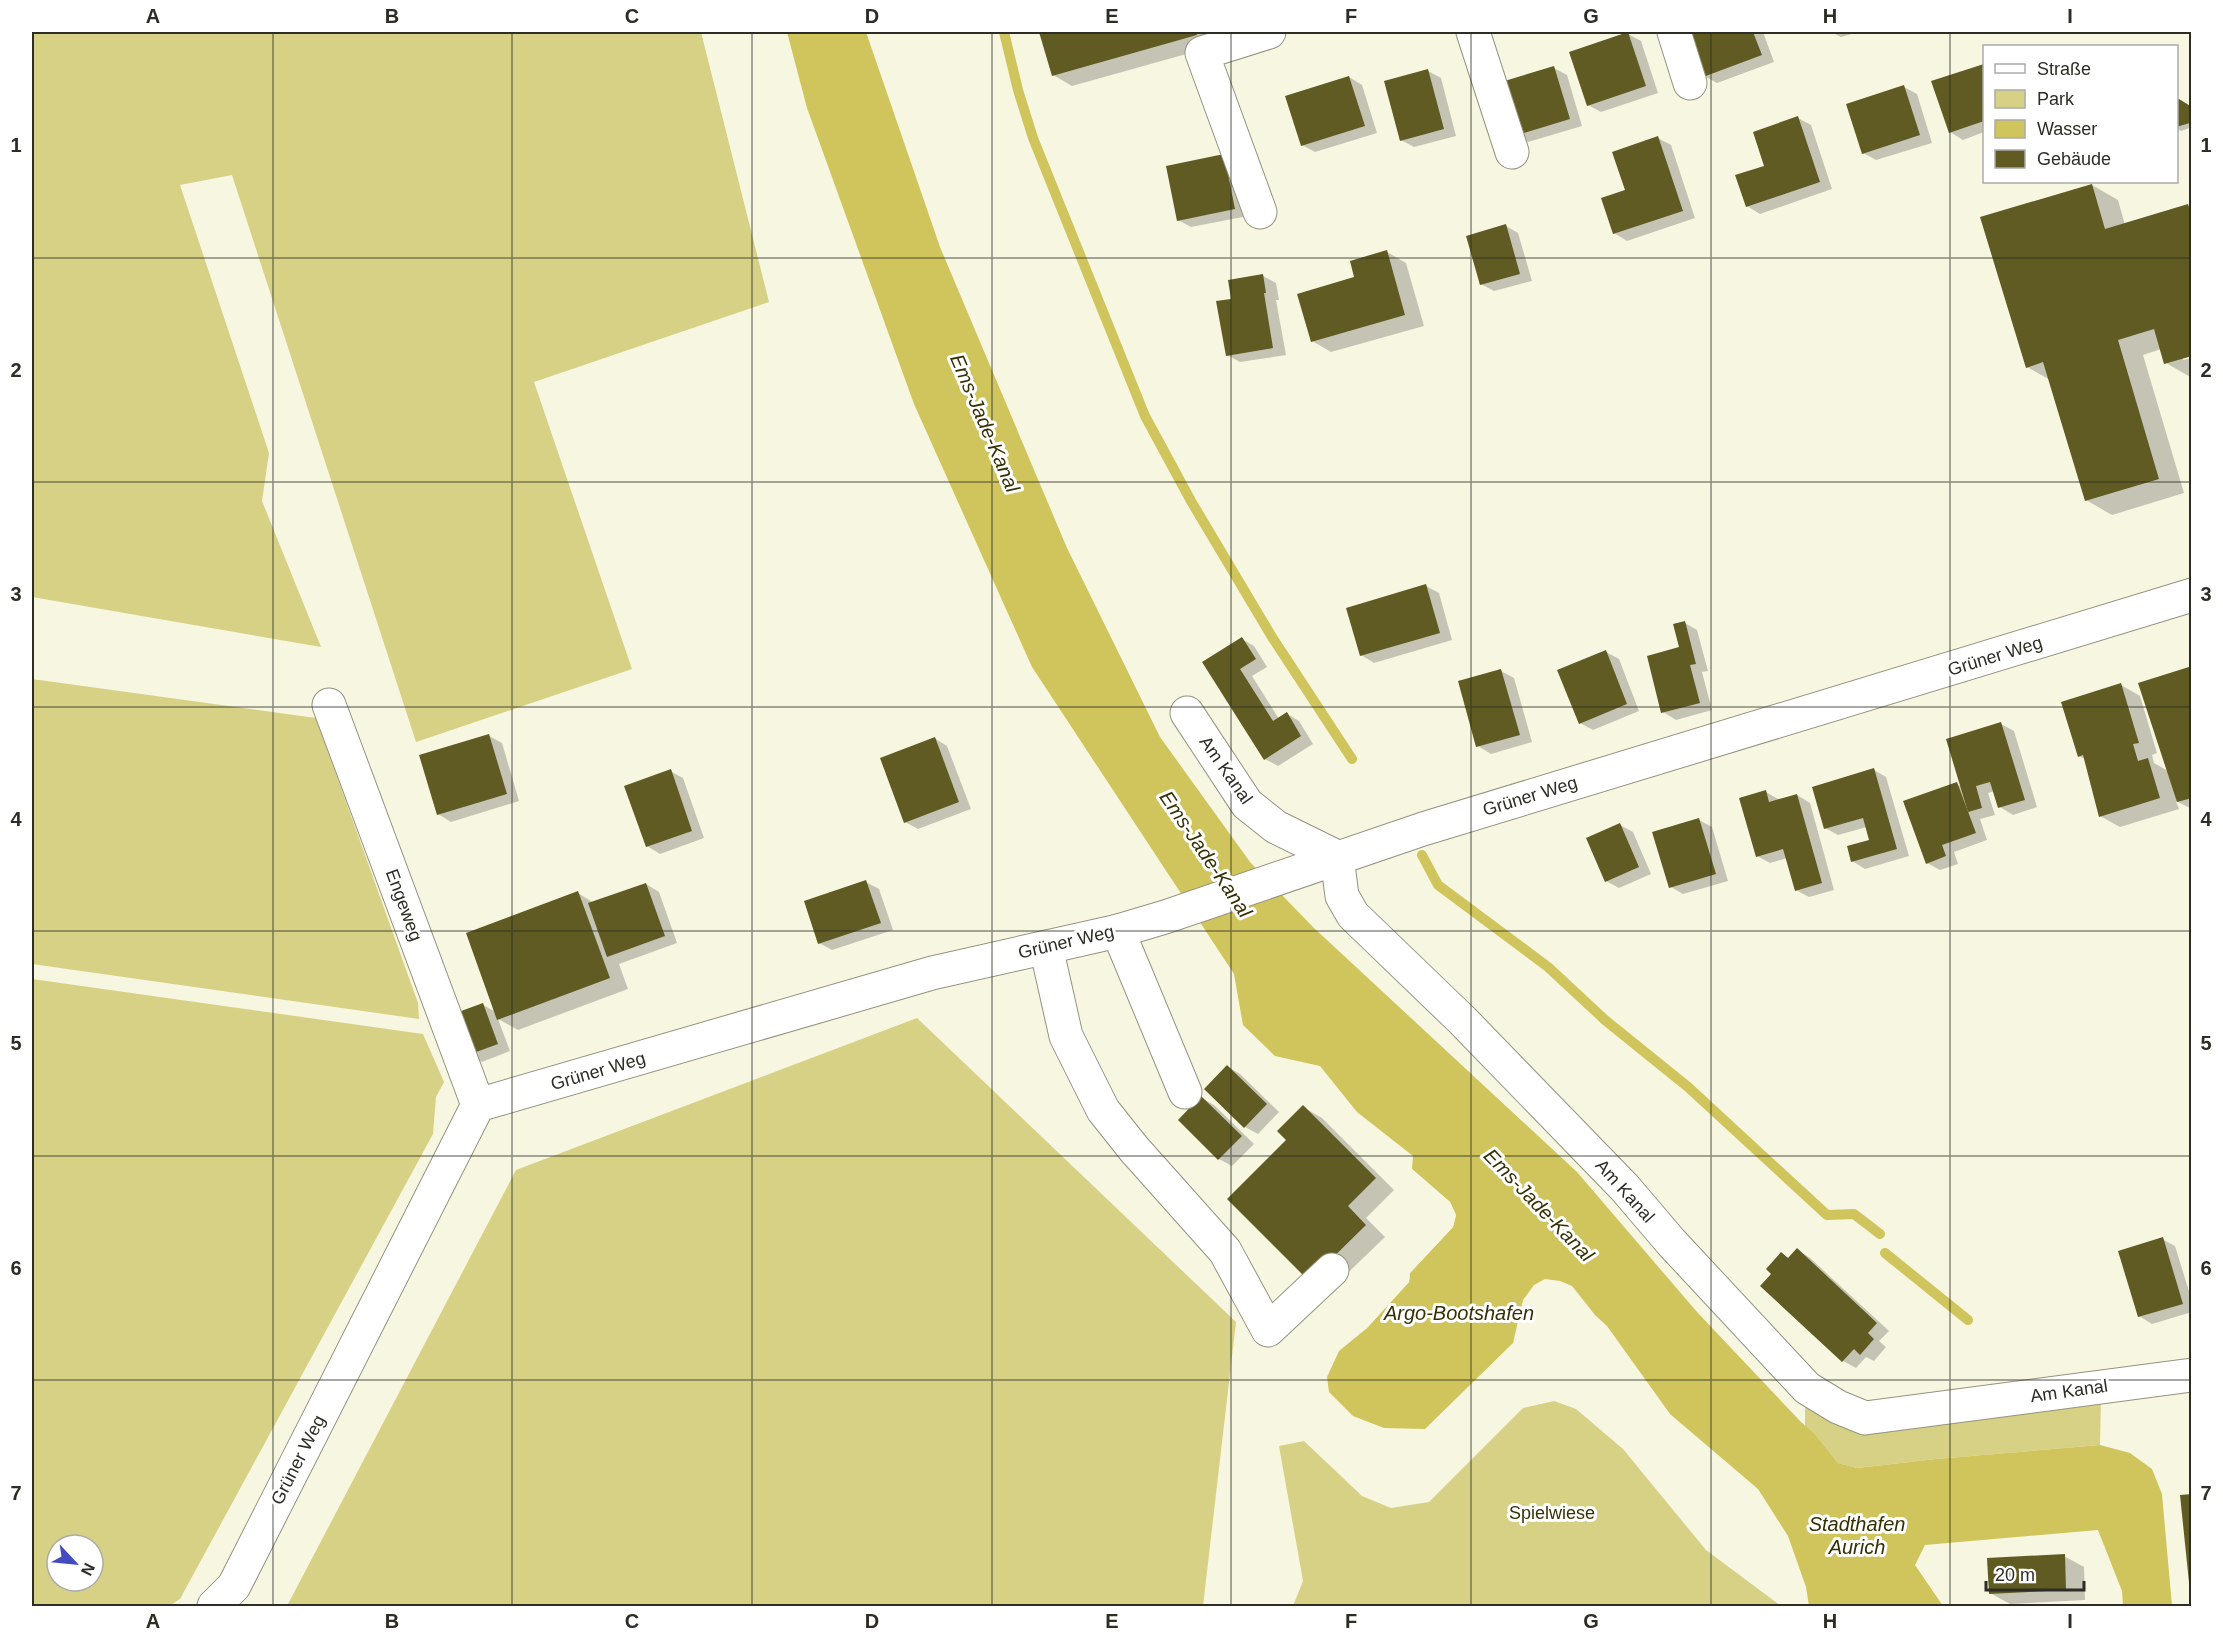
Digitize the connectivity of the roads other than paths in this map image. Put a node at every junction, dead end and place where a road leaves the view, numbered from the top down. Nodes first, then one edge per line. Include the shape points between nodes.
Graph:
1 (1473, 32) edge
2 (1674, 32) edge
3 (1257, 33) edge
4 (1690, 83) dead end
5 (1512, 152) dead end
6 (1260, 212) dead end
7 (2192, 595) edge
8 (329, 705) dead end
9 (1187, 713) dead end
10 (1337, 856) junction
11 (1118, 931) junction
12 (1046, 947) junction
13 (1185, 1092) dead end
14 (478, 1106) junction
15 (1332, 1270) dead end
16 (2192, 1375) edge
17 (214, 1606) edge

1 - 5 street
2 - 4 street
3 - 6 street via 1202,53
7 - 10 street, Grüner Weg
8 - 14 street, Engeweg
9 - 10 street, Am Kanal via 1247,804 1276,827
10 - 11 street, Grüner Weg
10 - 16 street, Am Kanal via 1342,896 1353,915 1463,1021 1625,1188 1808,1388 1838,1407 1865,1418
11 - 12 street, Grüner Weg
11 - 13 street
12 - 14 street, Grüner Weg via 932,973
12 - 15 street via 1066,1036 1103,1110 1225,1251 1268,1330
14 - 17 street, Grüner Weg via 234,1586

